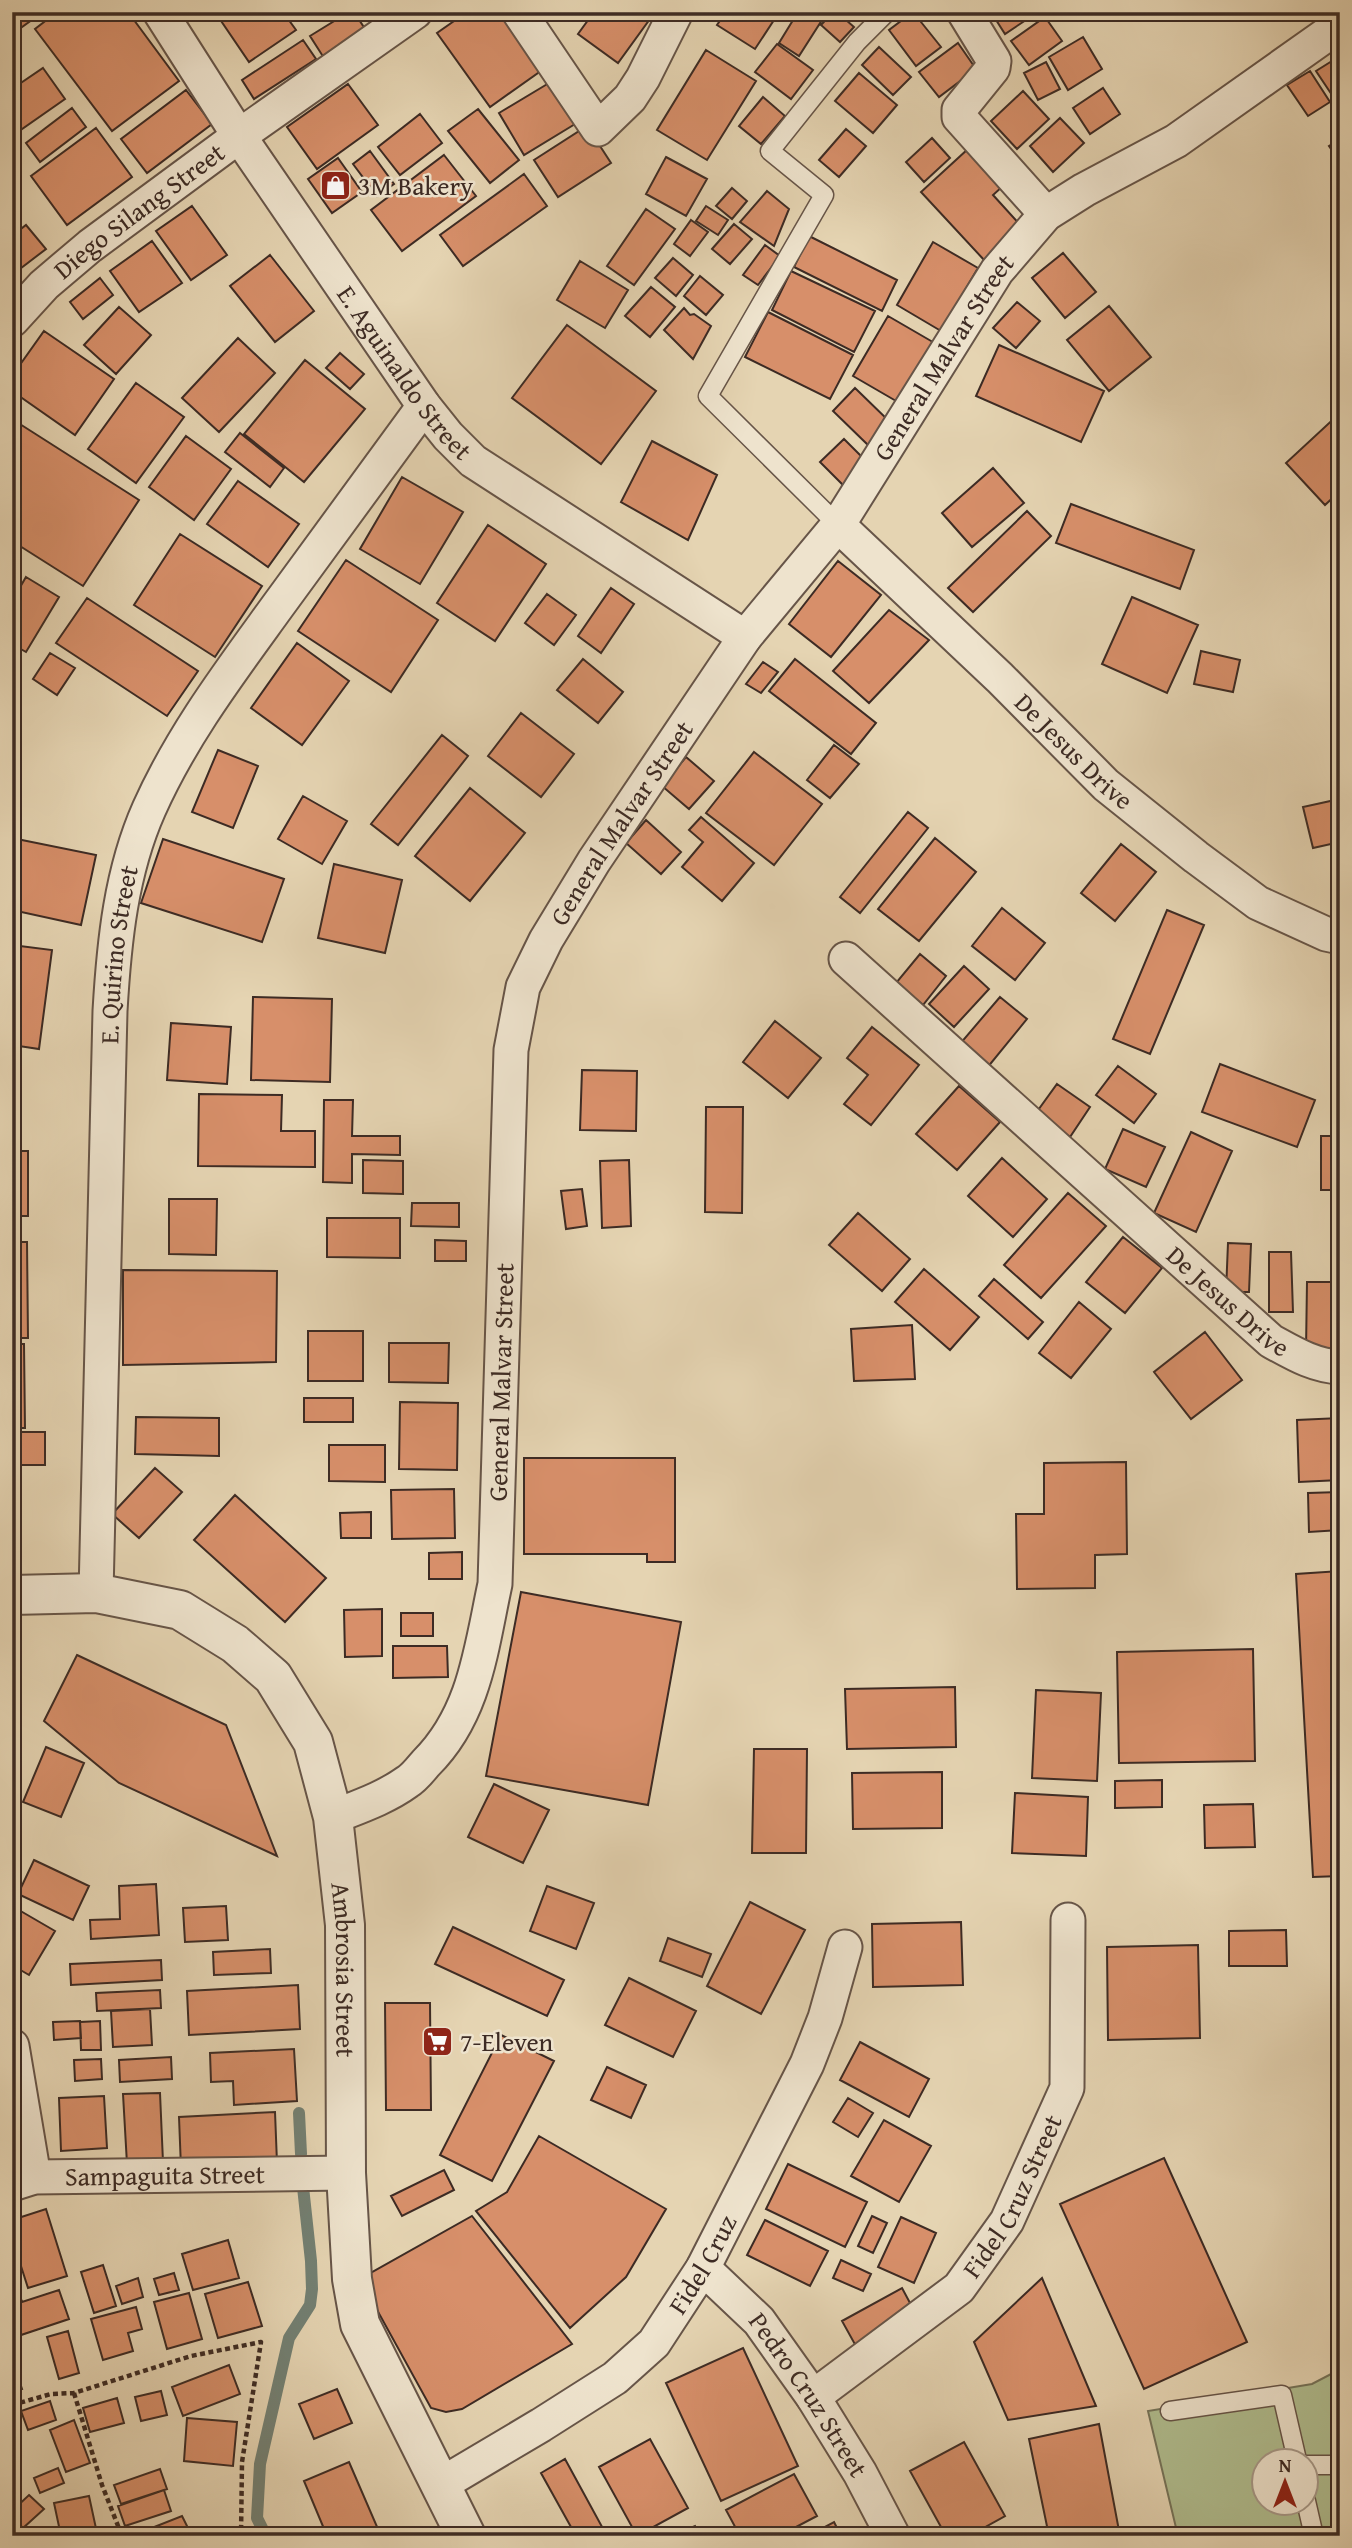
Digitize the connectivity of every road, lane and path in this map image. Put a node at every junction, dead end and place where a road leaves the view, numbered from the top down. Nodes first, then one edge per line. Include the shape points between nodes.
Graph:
1 (160, 12) edge
2 (415, 12) edge
3 (519, 12) edge
4 (676, 12) edge
5 (887, 12) edge
6 (964, 12) edge
7 (1340, 25) edge
8 (239, 136) junction
9 (1046, 214) junction
10 (12, 320) edge
11 (424, 406) junction
12 (838, 526) junction
13 (745, 637) junction
14 (1340, 937) edge
15 (846, 959) dead end
16 (1340, 1367) edge
17 (96, 1593) junction
18 (12, 1595) edge
19 (333, 1816) junction
20 (1069, 1920) dead end
21 (845, 1947) dead end
22 (12, 2046) edge
23 (332, 2172) junction
24 (23, 2181) edge
25 (704, 2268) junction
26 (74, 2393) junction
27 (813, 2397) junction
28 (12, 2404) edge
29 (1170, 2411) dead end
30 (1294, 2446) edge
31 (1320, 2465) edge
32 (1340, 2465) edge
33 (440, 2485) junction
34 (1310, 2516) edge
35 (122, 2536) edge
36 (241, 2536) edge
37 (466, 2536) edge
38 (893, 2536) edge
39 (1314, 2536) edge

1 - 8 street, E. Aguinaldo Street
2 - 8 street, Diego Silang Street
3 - 4 street via 598,129 630,98
5 - 12 lane via 770,151 824,195 708,396
6 - 9 street via 994,61 958,110 958,117
7 - 9 street, General Malvar Street via 1176,141
8 - 10 street, Diego Silang Street via 90,246
8 - 11 street, E. Aguinaldo Street
9 - 12 street, General Malvar Street via 997,271
11 - 13 street, E. Aguinaldo Street via 473,461
11 - 17 street, E. Quirino Street via 214,694 149,810 129,869 114,944 110,1011
12 - 13 street, General Malvar Street
12 - 14 street, De Jesus Drive via 1106,785 1258,903
13 - 19 street, General Malvar Street via 593,861 523,987 511,1049 495,1584 479,1660 466,1708 442,1747 408,1782
15 - 16 street, De Jesus Drive via 1271,1340 1300,1357
17 - 18 street, Ambrosia Street
17 - 19 street, Ambrosia Street via 180,1610 235,1644 272,1677 313,1742
19 - 23 street, Ambrosia Street via 345,1925
20 - 27 street, Fidel Cruz Street via 1067,2088 1007,2221 959,2288
21 - 25 street, Fidel Cruz via 807,2064
22 - 24 street
23 - 24 street, Sampaguita Street
23 - 33 street, Ambrosia Street via 360,2324
25 - 27 street, Pedro Cruz Street via 759,2321
25 - 33 street, Fidel Cruz via 654,2343 615,2378
26 - 28 path
26 - 35 path
26 - 36 path via 191,2356 261,2342 242,2462
27 - 38 street, Pedro Cruz Street
29 - 30 lane via 1282,2395
31 - 32 lane
33 - 37 street, Ambrosia Street
34 - 39 lane

